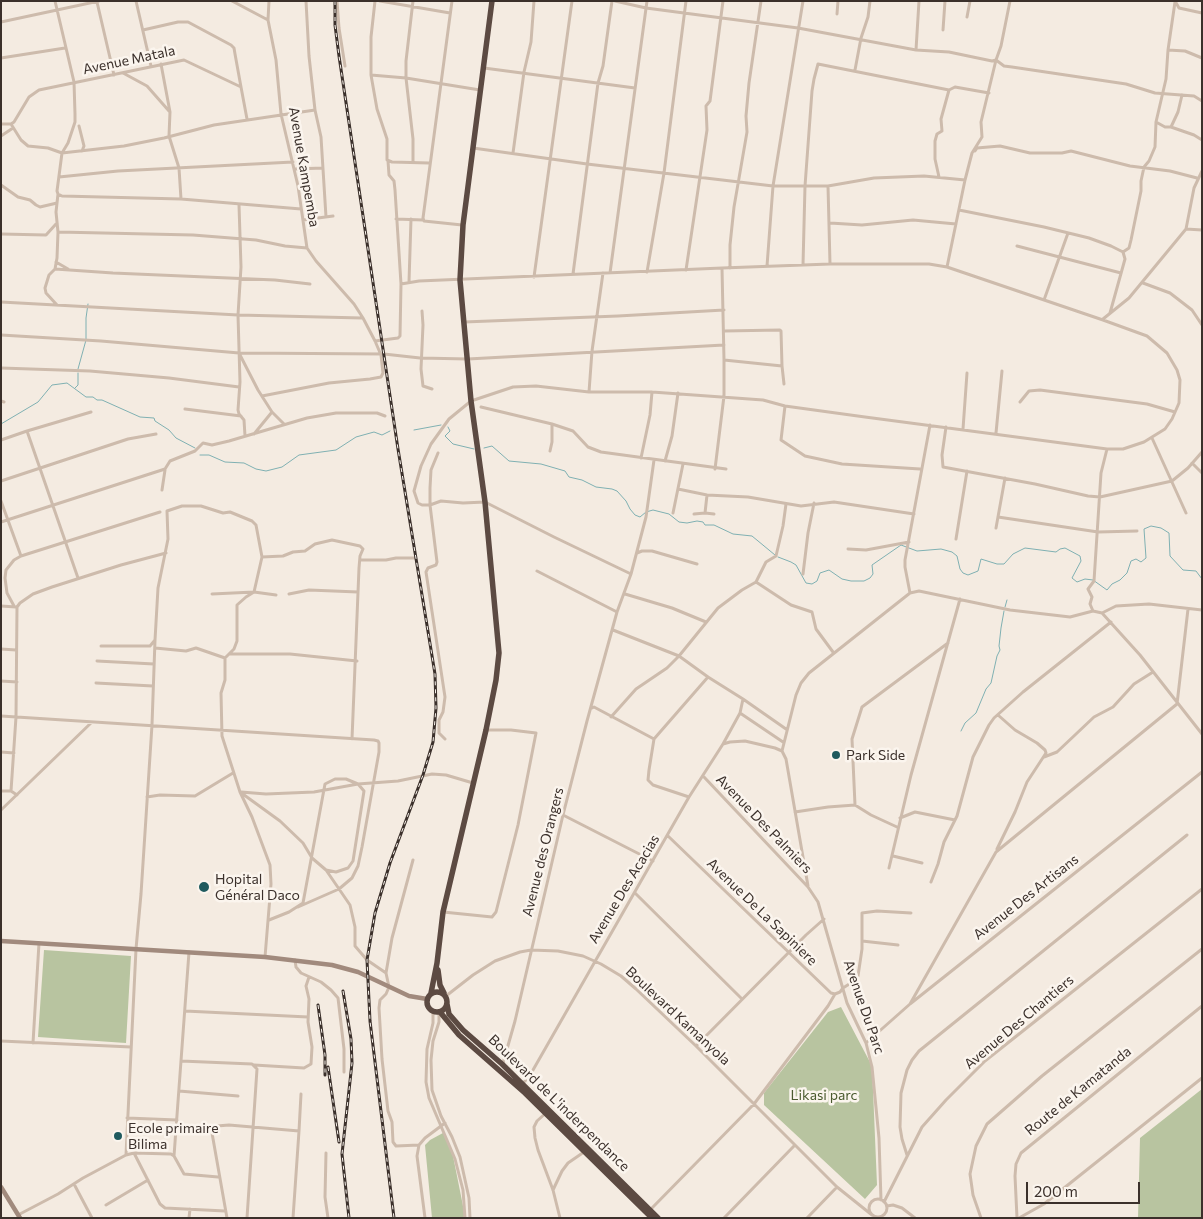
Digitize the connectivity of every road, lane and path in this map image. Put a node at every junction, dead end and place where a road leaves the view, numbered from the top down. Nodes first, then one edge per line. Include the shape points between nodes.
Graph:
1 (55, 1) edge
2 (98, 1) edge
3 (136, 1) edge
4 (233, 1) edge
5 (269, 1) edge
6 (306, 1) edge
7 (337, 1) edge
8 (375, 1) edge
9 (380, 1) edge
10 (413, 1) edge
11 (452, 1) edge
12 (492, 1) edge
13 (534, 1) edge
14 (572, 1) edge
15 (613, 1) edge
16 (647, 1) edge
17 (686, 1) edge
18 (723, 1) edge
19 (761, 1) edge
20 (803, 1) edge
21 (838, 1) edge
22 (870, 1) edge
23 (919, 1) edge
24 (945, 1) edge
25 (970, 1) edge
26 (1010, 1) edge
27 (1175, 2) edge
28 (413, 7) junction
29 (646, 8) junction
30 (57, 9) junction
31 (684, 12) junction
32 (450, 13) junction
33 (1202, 13) edge
34 (837, 14) dead end
35 (720, 17) junction
36 (967, 17) dead end
37 (268, 20) junction
38 (1, 22) edge
39 (758, 22) junction
40 (798, 28) junction
41 (143, 30) junction
42 (943, 30) dead end
43 (861, 38) junction
44 (65, 48) junction
45 (916, 50) junction
46 (1168, 50) junction
47 (1, 58) edge
48 (1202, 58) edge
49 (996, 60) junction
50 (161, 64) junction
51 (152, 66) junction
52 (345, 66) dead end
53 (484, 68) junction
54 (855, 70) junction
55 (524, 72) junction
56 (123, 73) junction
57 (114, 75) junction
58 (372, 75) junction
59 (406, 78) junction
60 (562, 78) junction
61 (74, 82) junction
62 (598, 83) junction
63 (440, 84) junction
64 (241, 87) junction
65 (635, 88) junction
66 (480, 90) junction
67 (949, 90) junction
68 (989, 92) junction
69 (1163, 94) junction
70 (1182, 95) junction
71 (1202, 101) edge
72 (315, 110) junction
73 (170, 112) junction
74 (282, 114) junction
75 (247, 119) junction
76 (1156, 122) junction
77 (1, 124) edge
78 (11, 124) junction
79 (78, 126) dead end
80 (1171, 127) junction
81 (13, 128) junction
82 (1, 136) edge
83 (169, 136) junction
84 (1202, 140) edge
85 (472, 147) junction
86 (82, 151) junction
87 (62, 153) junction
88 (513, 153) junction
89 (972, 153) junction
90 (551, 159) junction
91 (388, 161) junction
92 (413, 161) junction
93 (293, 162) junction
94 (430, 163) junction
95 (587, 164) junction
96 (1144, 167) junction
97 (179, 168) junction
98 (323, 168) junction
99 (295, 169) junction
100 (624, 169) junction
101 (1202, 170) edge
102 (664, 173) junction
103 (700, 176) junction
104 (59, 177) junction
105 (938, 177) junction
106 (1197, 178) junction
107 (965, 180) junction
108 (738, 183) junction
109 (1, 184) edge
110 (773, 186) junction
111 (805, 186) junction
112 (828, 186) junction
113 (58, 194) junction
114 (181, 199) junction
115 (57, 203) junction
116 (239, 205) junction
117 (301, 209) junction
118 (959, 210) junction
119 (334, 216) dead end
120 (326, 217) junction
121 (396, 219) junction
122 (412, 219) junction
123 (303, 220) junction
124 (423, 220) junction
125 (56, 223) junction
126 (830, 223) junction
127 (956, 224) junction
128 (463, 225) junction
129 (1186, 228) junction
130 (1202, 230) edge
131 (58, 232) junction
132 (1068, 233) junction
133 (1, 234) edge
134 (240, 239) junction
135 (1017, 246) dead end
136 (306, 248) junction
137 (1123, 252) junction
138 (1060, 257) junction
139 (56, 262) junction
140 (830, 264) junction
141 (803, 265) junction
142 (767, 266) junction
143 (947, 267) junction
144 (722, 268) junction
145 (730, 268) junction
146 (55, 269) junction
147 (72, 270) junction
148 (686, 270) junction
149 (647, 272) junction
150 (603, 273) junction
151 (610, 273) junction
152 (1122, 273) junction
153 (573, 274) junction
154 (534, 277) junction
155 (240, 278) junction
156 (460, 280) junction
157 (409, 282) junction
158 (1143, 283) junction
159 (310, 284) dead end
160 (401, 284) junction
161 (1044, 300) junction
162 (1, 302) edge
163 (57, 305) junction
164 (724, 310) junction
165 (422, 311) dead end
166 (1110, 313) junction
167 (238, 315) junction
168 (598, 317) junction
169 (363, 318) junction
170 (1103, 320) junction
171 (463, 322) junction
172 (1202, 325) edge
173 (724, 331) junction
174 (1, 334) edge
175 (376, 340) junction
176 (724, 346) junction
177 (592, 351) junction
178 (239, 353) junction
179 (381, 355) junction
180 (420, 358) junction
181 (468, 359) junction
182 (724, 360) junction
183 (782, 366) junction
184 (1, 368) edge
185 (1002, 371) dead end
186 (967, 373) dead end
187 (784, 384) dead end
188 (239, 387) junction
189 (432, 389) dead end
190 (589, 392) junction
191 (652, 392) junction
192 (678, 393) junction
193 (262, 396) junction
194 (724, 396) junction
195 (471, 401) junction
196 (1020, 402) dead end
197 (785, 406) junction
198 (481, 408) dead end
199 (185, 409) dead end
200 (92, 412) dead end
201 (272, 412) junction
202 (1175, 412) junction
203 (242, 416) junction
204 (385, 416) dead end
205 (284, 424) junction
206 (552, 424) junction
207 (930, 425) junction
208 (946, 426) junction
209 (963, 429) junction
210 (27, 431) junction
211 (996, 433) junction
212 (156, 434) dead end
213 (254, 434) junction
214 (245, 436) junction
215 (1152, 438) junction
216 (1, 440) edge
217 (1107, 449) junction
218 (550, 450) dead end
219 (1202, 452) edge
220 (438, 453) dead end
221 (641, 458) junction
222 (654, 460) junction
223 (665, 461) junction
224 (1192, 463) junction
225 (682, 464) junction
226 (40, 468) junction
227 (165, 469) junction
228 (716, 469) junction
229 (726, 469) dead end
230 (920, 469) junction
231 (967, 471) junction
232 (1202, 473) edge
233 (1005, 478) junction
234 (1172, 481) junction
235 (1, 482) edge
236 (678, 489) junction
237 (162, 490) dead end
238 (707, 495) junction
239 (1100, 497) junction
240 (1, 501) edge
241 (485, 502) junction
242 (814, 503) junction
243 (786, 504) junction
244 (430, 505) junction
245 (53, 506) junction
246 (160, 512) dead end
247 (705, 512) junction
248 (673, 513) dead end
249 (1186, 513) dead end
250 (694, 514) dead end
251 (714, 514) dead end
252 (914, 514) junction
253 (998, 517) junction
254 (8, 520) junction
255 (1, 522) edge
256 (996, 528) dead end
257 (1137, 531) dead end
258 (1098, 532) junction
259 (956, 539) dead end
260 (66, 543) junction
261 (909, 544) junction
262 (848, 549) dead end
263 (166, 554) junction
264 (636, 554) junction
265 (21, 556) junction
266 (262, 558) junction
267 (416, 558) dead end
268 (360, 560) junction
269 (697, 564) dead end
270 (537, 571) dead end
271 (631, 574) junction
272 (803, 574) dead end
273 (78, 578) junction
274 (756, 582) junction
275 (254, 592) junction
276 (358, 592) junction
277 (910, 593) junction
278 (212, 594) dead end
279 (289, 594) dead end
280 (625, 594) junction
281 (276, 595) dead end
282 (960, 600) junction
283 (1, 606) edge
284 (16, 607) junction
285 (1188, 609) junction
286 (1202, 610) edge
287 (1093, 611) junction
288 (617, 612) junction
289 (1102, 613) junction
290 (706, 622) junction
291 (1111, 622) junction
292 (613, 630) junction
293 (155, 640) junction
294 (948, 642) junction
295 (101, 646) dead end
296 (155, 648) junction
297 (1, 649) edge
298 (16, 650) junction
299 (834, 652) junction
300 (230, 654) junction
301 (679, 656) junction
302 (225, 658) junction
303 (97, 661) dead end
304 (357, 661) junction
305 (154, 664) junction
306 (1153, 672) junction
307 (708, 677) junction
308 (1, 681) edge
309 (17, 682) junction
310 (96, 683) dead end
311 (153, 686) junction
312 (743, 699) junction
313 (1177, 704) junction
314 (592, 708) junction
315 (740, 713) junction
316 (998, 715) junction
317 (1, 716) edge
318 (16, 717) junction
319 (611, 717) junction
320 (92, 722) junction
321 (152, 725) junction
322 (786, 729) junction
323 (221, 730) junction
324 (486, 730) junction
325 (1202, 734) edge
326 (352, 738) junction
327 (445, 739) dead end
328 (654, 739) junction
329 (783, 742) junction
330 (723, 744) junction
331 (782, 751) junction
332 (1, 752) edge
333 (14, 753) junction
334 (1044, 757) junction
335 (233, 772) junction
336 (1202, 772) edge
337 (704, 776) junction
338 (473, 783) junction
339 (358, 784) junction
340 (373, 784) junction
341 (324, 790) junction
342 (1, 791) edge
343 (11, 791) junction
344 (240, 792) junction
345 (17, 796) junction
346 (148, 797) junction
347 (689, 797) junction
348 (855, 804) junction
349 (1, 810) edge
350 (795, 812) junction
351 (562, 815) junction
352 (900, 818) junction
353 (955, 820) junction
354 (897, 827) junction
355 (1188, 835) dead end
356 (668, 836) junction
357 (996, 852) junction
358 (893, 856) junction
359 (312, 858) junction
360 (413, 860) dead end
361 (653, 861) junction
362 (922, 862) dead end
363 (889, 868) dead end
364 (326, 870) junction
365 (930, 882) dead end
366 (808, 887) junction
367 (339, 889) junction
368 (1202, 889) edge
369 (636, 893) junction
370 (298, 907) junction
371 (443, 912) junction
372 (912, 913) dead end
373 (824, 919) junction
374 (269, 920) junction
375 (1, 941) edge
376 (862, 941) junction
377 (38, 942) junction
378 (898, 945) dead end
379 (136, 949) junction
380 (1202, 949) edge
381 (531, 950) junction
382 (189, 952) junction
383 (788, 953) junction
384 (265, 957) junction
385 (294, 960) junction
386 (594, 961) junction
387 (437, 963) junction
388 (386, 973) junction
389 (310, 977) junction
390 (389, 987) junction
391 (843, 988) junction
392 (431, 993) junction
393 (835, 994) junction
394 (445, 995) junction
395 (427, 999) junction
396 (742, 999) junction
397 (448, 1004) junction
398 (910, 1004) junction
399 (1202, 1006) edge
400 (185, 1011) junction
401 (437, 1012) junction
402 (308, 1017) junction
403 (429, 1040) junction
404 (1, 1041) edge
405 (434, 1041) junction
406 (33, 1043) junction
407 (866, 1043) junction
408 (696, 1046) junction
409 (131, 1047) junction
410 (181, 1061) junction
411 (252, 1064) junction
412 (501, 1066) junction
413 (344, 1072) dead end
414 (1202, 1078) edge
415 (521, 1086) junction
416 (179, 1091) junction
417 (301, 1094) dead end
418 (238, 1096) dead end
419 (754, 1104) junction
420 (548, 1112) junction
421 (127, 1118) junction
422 (177, 1120) junction
423 (445, 1123) junction
424 (441, 1126) junction
425 (253, 1127) junction
426 (299, 1131) junction
427 (419, 1145) junction
428 (794, 1146) junction
429 (585, 1152) junction
430 (134, 1153) junction
431 (326, 1153) dead end
432 (126, 1155) junction
433 (907, 1155) junction
434 (174, 1156) junction
435 (463, 1171) junction
436 (459, 1172) junction
437 (218, 1177) junction
438 (148, 1180) junction
439 (74, 1184) junction
440 (1, 1187) edge
441 (837, 1187) junction
442 (553, 1190) junction
443 (884, 1203) junction
444 (106, 1205) dead end
445 (190, 1209) junction
446 (651, 1210) junction
447 (225, 1211) junction
448 (19, 1217) edge
449 (655, 1217) edge
450 (877, 1217) edge
451 (92, 1218) edge
452 (189, 1218) edge
453 (227, 1218) edge
454 (247, 1218) edge
455 (293, 1218) edge
456 (328, 1218) edge
457 (425, 1218) edge
458 (465, 1218) edge
459 (470, 1218) edge
460 (560, 1218) edge
461 (724, 1218) edge
462 (807, 1218) edge
463 (915, 1218) edge
464 (981, 1218) edge
465 (1018, 1218) edge

1 - 30 street
2 - 30 street
2 - 57 street
3 - 41 street
4 - 37 street
5 - 37 street, Avenue Kampemba
6 - 72 street via 308,56
7 - 52 street
8 - 58 street via 371,37
9 - 28 street
10 - 28 street
11 - 32 street
12 - 53 highway
13 - 55 street via 531,42
14 - 60 street
15 - 29 street
15 - 62 street
16 - 29 street
17 - 31 street
18 - 35 street
19 - 39 street
20 - 40 street
21 - 34 street
22 - 43 street
23 - 45 street
24 - 42 street
25 - 36 street
26 - 49 street
27 - 33 street via 1179,8
27 - 46 street
28 - 32 street
28 - 59 street
29 - 31 street
29 - 65 street
30 - 38 street
30 - 44 street
31 - 35 street
31 - 102 street
32 - 63 street
35 - 39 street
35 - 103 street
37 - 74 street, Avenue Kampemba
39 - 40 street
39 - 108 street via 748,91 747,132
40 - 43 street
40 - 110 street
41 - 51 street
41 - 64 street via 188,22 230,45 234,48
43 - 45 street
43 - 54 street
44 - 47 street
44 - 61 street
45 - 49 street
46 - 48 street
46 - 69 street
49 - 68 street
49 - 69 street via 1004,66 1126,84
50 - 51 street, Avenue Matala
50 - 64 street, Avenue Matala via 184,60
50 - 73 street
51 - 56 street, Avenue Matala
53 - 55 street
53 - 66 highway
54 - 67 street
54 - 111 street via 818,64
55 - 60 street
55 - 88 street
56 - 57 street, Avenue Matala
56 - 73 street via 147,86
57 - 61 street, Avenue Matala
58 - 59 street
58 - 91 street via 377,109 387,139
59 - 63 street
59 - 92 street
60 - 62 street
60 - 90 street
61 - 78 street, Avenue Matala via 34,93
61 - 87 street via 75,122
62 - 65 street
62 - 95 street
63 - 66 street
63 - 94 street
64 - 75 street
65 - 100 street
66 - 85 highway
67 - 68 street via 955,87
67 - 105 street via 941,120 942,131 935,141
68 - 89 street via 982,137
69 - 70 street
69 - 76 street
70 - 71 street
70 - 80 street
72 - 74 street
72 - 98 street
73 - 83 street
74 - 75 street
74 - 93 street, Avenue Kampemba
75 - 83 street
76 - 80 street
76 - 96 street via 1155,147
77 - 78 street
78 - 81 street
79 - 86 street via 84,146
80 - 84 street
81 - 82 street
81 - 87 street via 28,146
83 - 86 street
83 - 97 street
85 - 88 street
85 - 128 highway
86 - 87 street
87 - 104 street
88 - 90 street
89 - 96 street via 977,148 1000,146 1030,153 1070,151
89 - 107 street
90 - 95 street
90 - 154 street
91 - 92 street
91 - 121 street via 389,175 394,184
92 - 94 street
93 - 97 street
93 - 99 street, Avenue Kampemba
94 - 124 street
95 - 100 street
95 - 153 street
96 - 106 street
96 - 137 street via 1131,240 1129,248
97 - 104 street
97 - 114 street
98 - 99 street
98 - 120 street
99 - 117 street, Avenue Kampemba
100 - 102 street
100 - 151 street
101 - 106 street
102 - 103 street
102 - 149 street
103 - 108 street
103 - 148 street
104 - 113 street
105 - 107 street
105 - 112 street via 874,178
106 - 129 street
107 - 118 street
108 - 110 street
108 - 145 street
109 - 115 street via 40,207
110 - 111 street
110 - 142 street
111 - 112 street
111 - 141 street
112 - 126 street
113 - 114 street
113 - 115 street
114 - 116 street
115 - 125 street
116 - 117 street
116 - 134 street
117 - 123 street, Avenue Kampemba
118 - 127 street
118 - 132 street
119 - 120 street
120 - 123 street
121 - 122 street
121 - 160 street
122 - 124 street
122 - 157 street
123 - 136 street, Avenue Kampemba
124 - 128 street
125 - 131 street
125 - 133 street via 46,235
126 - 127 street via 862,225 913,220
126 - 140 street
127 - 143 street
128 - 156 highway
129 - 130 street
129 - 158 street
131 - 134 street via 180,234
131 - 139 street
132 - 137 street
132 - 138 street
134 - 136 street
134 - 155 street
135 - 138 street
136 - 169 street, Avenue Kampemba
137 - 152 street
138 - 152 street
138 - 161 street
139 - 146 street
139 - 147 street
140 - 141 street
140 - 143 street via 911,263
141 - 142 street
142 - 145 street
143 - 161 street
144 - 145 street
144 - 148 street
144 - 164 street
146 - 147 street
146 - 163 street via 49,275 45,288
147 - 155 street
148 - 149 street
149 - 151 street
150 - 151 street
150 - 153 street
150 - 168 street
152 - 166 street
153 - 154 street
154 - 156 street
155 - 159 street
155 - 167 street
156 - 157 street
156 - 171 highway
157 - 160 street
158 - 166 street
158 - 172 street via 1170,293 1192,310
160 - 175 street via 399,338
161 - 170 street
162 - 163 street
163 - 167 street
164 - 168 street
164 - 173 street
165 - 180 street
166 - 170 street
167 - 169 street
167 - 178 street
168 - 171 street
168 - 177 street
169 - 175 street, Avenue Kampemba
170 - 202 street via 1147,336 1167,353 1180,380
171 - 181 highway
173 - 176 street
173 - 183 street via 780,330
174 - 178 street
175 - 179 street, Avenue Kampemba
176 - 177 street
176 - 182 street
177 - 181 street
177 - 190 street
178 - 179 street
178 - 188 street
178 - 193 street
179 - 180 street
179 - 193 street via 381,376
180 - 181 street
180 - 189 street via 423,386
181 - 195 highway
182 - 183 street
182 - 194 street
183 - 187 street
184 - 188 street via 90,371
185 - 211 street
186 - 209 street
188 - 203 street via 238,410
190 - 191 street
190 - 195 street via 521,386
191 - 192 street
191 - 221 street
192 - 194 street
192 - 223 street
193 - 201 street
194 - 197 street
194 - 228 street
195 - 241 highway
195 - 244 street via 449,419 420,466 415,494 420,504
196 - 202 street via 1029,391 1040,390 1146,404
197 - 207 street
197 - 230 street via 781,440 805,456 842,464
198 - 206 street
199 - 203 street
200 - 210 street
201 - 205 street
201 - 213 street
202 - 215 street via 1165,429
203 - 214 street
204 - 205 street via 377,413 336,413
205 - 213 street
206 - 218 street
206 - 221 street via 573,431 588,447 601,452
207 - 208 street
207 - 230 street
208 - 209 street
208 - 231 street via 942,464 945,468
209 - 211 street
210 - 216 street
210 - 226 street
211 - 217 street
212 - 226 street
213 - 214 street
214 - 227 street via 212,445 202,443 195,451 170,461
215 - 217 street via 1134,447
215 - 234 street
217 - 239 street
219 - 224 street
220 - 244 street via 431,470
221 - 222 street
222 - 223 street
222 - 264 street, Avenue des Orangers via 646,517
223 - 225 street
224 - 232 street
224 - 234 street
225 - 228 street
225 - 236 street
226 - 235 street
226 - 245 street
227 - 237 street
227 - 245 street
228 - 229 street
230 - 252 street
231 - 233 street
231 - 259 street
233 - 239 street
233 - 253 street
234 - 239 street
234 - 249 street
236 - 238 street
236 - 248 street
238 - 243 street via 748,497
238 - 247 street
239 - 258 street
240 - 254 street
241 - 244 street
241 - 271 street
241 - 324 highway via 499,653
242 - 243 street via 801,506
242 - 252 street via 834,502
242 - 272 street
243 - 274 street via 776,556 766,562
244 - 327 street via 437,562 426,572 445,697 438,733
245 - 254 street
245 - 260 street
246 - 260 street
247 - 250 street
247 - 251 street
252 - 261 street
253 - 256 street
253 - 258 street
254 - 255 street
254 - 265 street
257 - 258 street
258 - 287 street via 1094,581 1088,589
260 - 265 street
260 - 273 street
261 - 262 street
261 - 277 street via 905,568
263 - 266 street via 167,511 196,505 222,513 230,512 252,521 256,525
263 - 273 street
263 - 293 street via 158,588
264 - 269 street via 642,550
264 - 271 street, Avenue des Orangers
265 - 284 street via 8,566 5,582 7,593
266 - 268 street via 304,551 332,540 360,546 364,549
266 - 275 street
267 - 268 street
268 - 276 street
270 - 288 street
271 - 280 street, Avenue des Orangers
273 - 284 street via 33,594
274 - 290 street via 729,599
274 - 299 street via 791,605 812,612 816,629
275 - 278 street
275 - 281 street
275 - 300 street via 237,605 237,641
276 - 279 street via 309,590
276 - 304 street
277 - 282 street via 919,591
277 - 299 street
280 - 288 street, Avenue des Orangers
280 - 290 street
282 - 287 street via 1070,617
282 - 294 street
283 - 284 street
284 - 298 street
285 - 286 street
285 - 289 street via 1149,604 1116,606
285 - 313 street
287 - 289 street
288 - 292 street, Avenue des Orangers
289 - 291 street
290 - 301 street
291 - 306 street
291 - 316 street
292 - 301 street
292 - 314 street, Avenue des Orangers
293 - 295 street via 150,646
293 - 296 street
294 - 348 street via 862,707 852,739
294 - 352 street
296 - 302 street via 186,651 196,648
296 - 305 street
297 - 298 street
298 - 309 street
299 - 322 street via 801,683
300 - 302 street
300 - 304 street via 290,654
301 - 307 street
301 - 319 street via 636,689
302 - 323 street
303 - 305 street
304 - 326 street
305 - 311 street
306 - 313 street
306 - 334 street via 1134,684 1113,706 1094,717 1057,752
307 - 312 street
307 - 328 street
308 - 309 street
309 - 318 street
310 - 311 street
311 - 321 street
312 - 315 street, Avenue Des Acacias
312 - 322 street
313 - 325 street
313 - 357 street
314 - 319 street
314 - 351 street, Avenue des Orangers
315 - 329 street
315 - 330 street, Avenue Des Acacias
316 - 334 street via 1045,750
316 - 353 street via 989,725 973,757
317 - 318 street
318 - 320 street
318 - 333 street
319 - 328 street
320 - 321 street
320 - 345 street
321 - 323 street
321 - 346 street
322 - 329 street
323 - 326 street
323 - 335 street
324 - 338 highway
324 - 371 street via 536,734 518,825 492,917
326 - 340 street via 379,743
328 - 347 street via 648,780 653,785
329 - 331 street
330 - 331 street via 745,741
330 - 337 street, Avenue Des Acacias
331 - 350 street
332 - 333 street
333 - 343 street
334 - 357 street via 1027,782
335 - 344 street
335 - 346 street via 195,796
336 - 398 street, Avenue Des Artisans
337 - 347 street, Avenue Des Acacias
337 - 366 street, Avenue Des Palmiers
338 - 340 street via 432,774
338 - 371 highway
339 - 340 street
339 - 341 street
339 - 341 street via 334,779 326,784
339 - 364 street via 364,791 352,861 348,868 336,872
340 - 367 street via 358,866 352,878
341 - 344 street via 266,794
341 - 359 street
342 - 343 street
343 - 345 street
344 - 359 street via 280,821 303,843
344 - 374 street via 270,865
345 - 349 street
346 - 379 street
347 - 356 street, Avenue Des Acacias
348 - 350 street
348 - 354 street
350 - 366 street
351 - 361 street
351 - 381 street, Avenue des Orangers
352 - 353 street via 915,812
352 - 354 street
353 - 365 street
354 - 358 street
355 - 433 street via 919,1051 907,1070 901,1093 900,1127
356 - 361 street, Avenue Des Acacias
356 - 383 street, Avenue De La Sapiniere
357 - 398 street
358 - 362 street
358 - 363 street
359 - 364 street
359 - 370 street via 305,897
360 - 388 street
361 - 369 street, Avenue Des Acacias
364 - 367 street
366 - 373 street, Avenue Du Parc
367 - 370 street
367 - 388 street via 350,905 355,946 367,960
368 - 433 street, Avenue Des Chantiers via 986,1061 922,1127
369 - 386 street, Avenue Des Acacias
369 - 396 street
370 - 374 street
371 - 387 highway
372 - 376 street via 864,912 861,916
373 - 383 street
373 - 391 street, Avenue Du Parc
374 - 384 street
375 - 377 street
376 - 378 street
376 - 391 street via 858,976
377 - 379 street
377 - 406 street
379 - 382 street
379 - 409 street
380 - 464 street via 1049,1070 987,1124 976,1146 970,1174
381 - 386 street, Boulevard Kamanyola via 558,951
381 - 394 street, Boulevard Kamanyola via 495,961
381 - 412 street, Avenue des Orangers
382 - 384 street
382 - 400 street
383 - 393 street, Avenue De La Sapiniere
383 - 396 street
384 - 385 street
385 - 389 street via 296,968
385 - 390 street via 358,972
386 - 408 street, Boulevard Kamanyola via 631,985
386 - 415 street, Avenue Des Acacias
387 - 392 highway
387 - 394 highway
388 - 390 street
389 - 402 street via 306,986
389 - 413 street via 332,990 338,998
390 - 395 street via 409,996
390 - 427 street via 380,1000 379,1008 393,1142 396,1146
391 - 393 street
391 - 407 street, Avenue Du Parc
392 - 394 highway via 437,991
392 - 395 highway
393 - 419 street
394 - 397 highway
395 - 401 highway via 428,1006
396 - 408 street
397 - 401 highway
397 - 412 highway, Boulevard de L'inderpendance via 451,1017
398 - 407 street, Avenue Des Artisans
399 - 465 street, Route de Kamatanda via 1021,1153 1015,1176
400 - 402 street
400 - 410 street
401 - 403 street
401 - 405 street via 439,1022
401 - 412 highway, Boulevard de L'inderpendance via 459,1035
402 - 411 street via 312,1064 304,1068
403 - 405 street
403 - 424 street via 426,1082
404 - 406 street
405 - 423 street via 432,1090
406 - 409 street
407 - 443 street, Avenue Du Parc via 876,1094
408 - 419 street, Boulevard Kamanyola
409 - 421 street
410 - 411 street
410 - 416 street
411 - 425 street via 257,1069
412 - 415 highway, Boulevard de L'inderpendance
414 - 465 street via 1044,1204
415 - 420 highway, Boulevard de L'inderpendance
416 - 418 street
416 - 422 street
417 - 426 street
419 - 428 street, Boulevard Kamanyola
419 - 446 street
420 - 429 highway, Boulevard de L'inderpendance
420 - 442 street via 534,1127 538,1150
420 - 446 highway, Boulevard de L'inderpendance
421 - 422 street
421 - 432 street
422 - 434 street
423 - 424 street
423 - 435 street
424 - 427 street
424 - 436 street
425 - 426 street
425 - 437 street via 222,1125 213,1128
425 - 454 street
426 - 455 street
427 - 457 street via 417,1156
428 - 441 street, Boulevard Kamanyola
428 - 461 street
429 - 442 street via 568,1163
429 - 449 highway, Boulevard de L'inderpendance
430 - 432 street
430 - 434 street
430 - 438 street
431 - 456 street
432 - 439 street
433 - 443 street, Avenue Des Chantiers
434 - 437 street via 184,1174
435 - 436 street
435 - 459 street
436 - 458 street
437 - 447 street
438 - 444 street
438 - 445 street via 165,1208
439 - 448 street
439 - 451 street
440 - 448 street
441 - 450 street, Boulevard Kamanyola
441 - 462 street
442 - 460 street
443 - 450 street via 886,1212
443 - 450 street via 876,1200 871,1203 870,1208
443 - 463 street via 902,1208
445 - 447 street
445 - 452 street
446 - 449 highway, Boulevard de L'inderpendance
447 - 453 street

